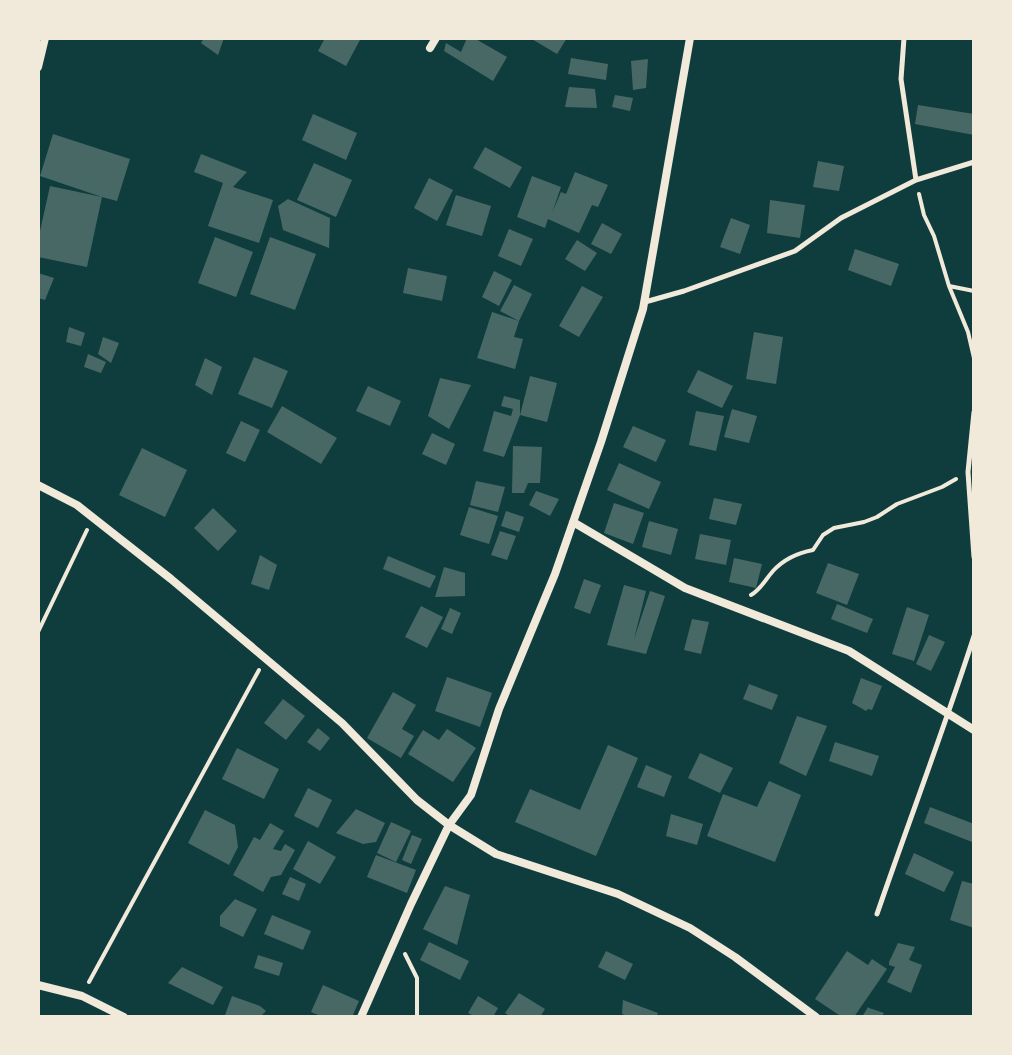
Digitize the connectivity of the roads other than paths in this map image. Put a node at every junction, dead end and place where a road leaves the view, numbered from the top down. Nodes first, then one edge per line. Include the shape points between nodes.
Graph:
1 (45, 38) edge
2 (436, 38) edge
3 (690, 38) edge
4 (904, 38) edge
5 (430, 48) dead end
6 (38, 67) edge
7 (974, 162) edge
8 (916, 180) junction
9 (645, 302) junction
10 (974, 412) edge
11 (38, 485) edge
12 (573, 522) junction
13 (974, 557) edge
14 (974, 636) edge
15 (949, 713) junction
16 (974, 730) edge
17 (449, 825) junction
18 (877, 914) dead end
19 (38, 985) edge
20 (124, 1017) edge
21 (361, 1017) edge
22 (816, 1017) edge

1 - 6 street
2 - 5 street
3 - 9 street
4 - 8 lane via 901,79
7 - 8 lane
8 - 9 lane via 841,218 795,251
9 - 12 street
10 - 13 lane via 968,472
11 - 17 street via 77,505 171,579 342,723
12 - 15 street via 685,588 849,651
12 - 17 street via 471,795
14 - 15 lane
15 - 16 street
15 - 18 lane
17 - 21 street
17 - 22 street via 496,854 618,894 690,928
19 - 20 street via 82,996

